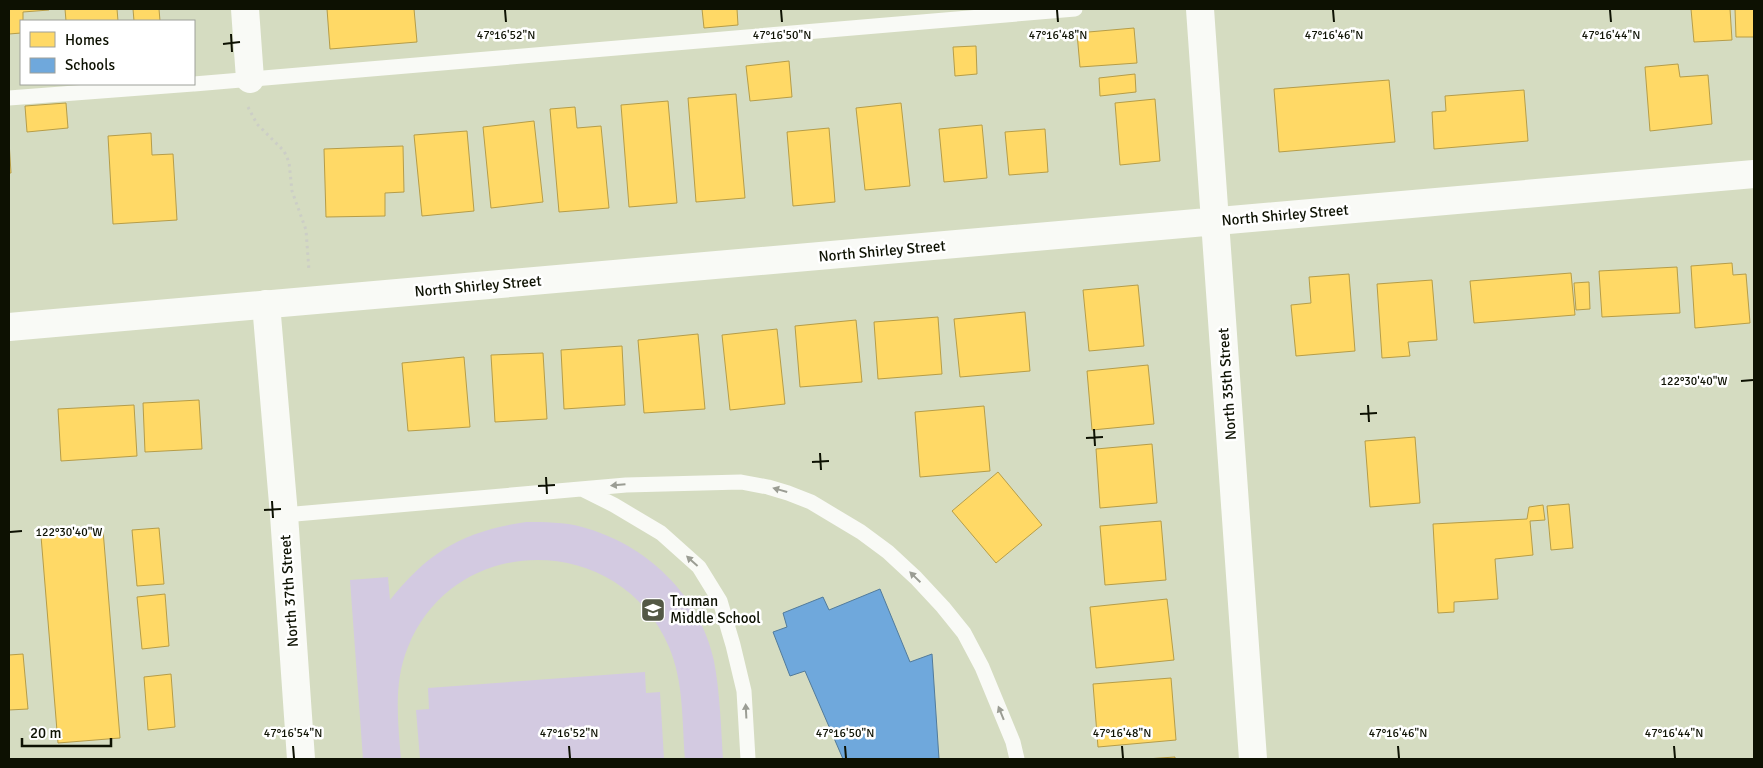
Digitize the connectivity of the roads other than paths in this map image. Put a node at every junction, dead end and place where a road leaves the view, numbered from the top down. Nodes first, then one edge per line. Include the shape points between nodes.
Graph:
1 (245, 9) edge
2 (1075, 9) edge
3 (1200, 9) edge
4 (245, 80) junction
5 (195, 84) edge
6 (181, 85) edge
7 (9, 98) edge
8 (1754, 174) edge
9 (1215, 221) junction
10 (266, 304) junction
11 (9, 326) edge
12 (582, 489) junction
13 (284, 515) junction
14 (301, 759) edge
15 (748, 759) edge
16 (1016, 759) edge
17 (1253, 759) edge

1 - 4 street
2 - 4 lane
3 - 9 street, North 35th Street
4 - 5 lane
6 - 7 lane
8 - 9 street, North Shirley Street
9 - 10 street, North Shirley Street
9 - 17 street, North 35th Street
10 - 11 street, North Shirley Street
10 - 13 street, North 37th Street
12 - 13 lane
15 -> 12 lane via 744,691 720,601 699,567 661,533
16 -> 12 lane via 1013,742 982,667 964,634 916,578 861,532 788,492 750,484 692,483
13 - 14 street, North 37th Street

